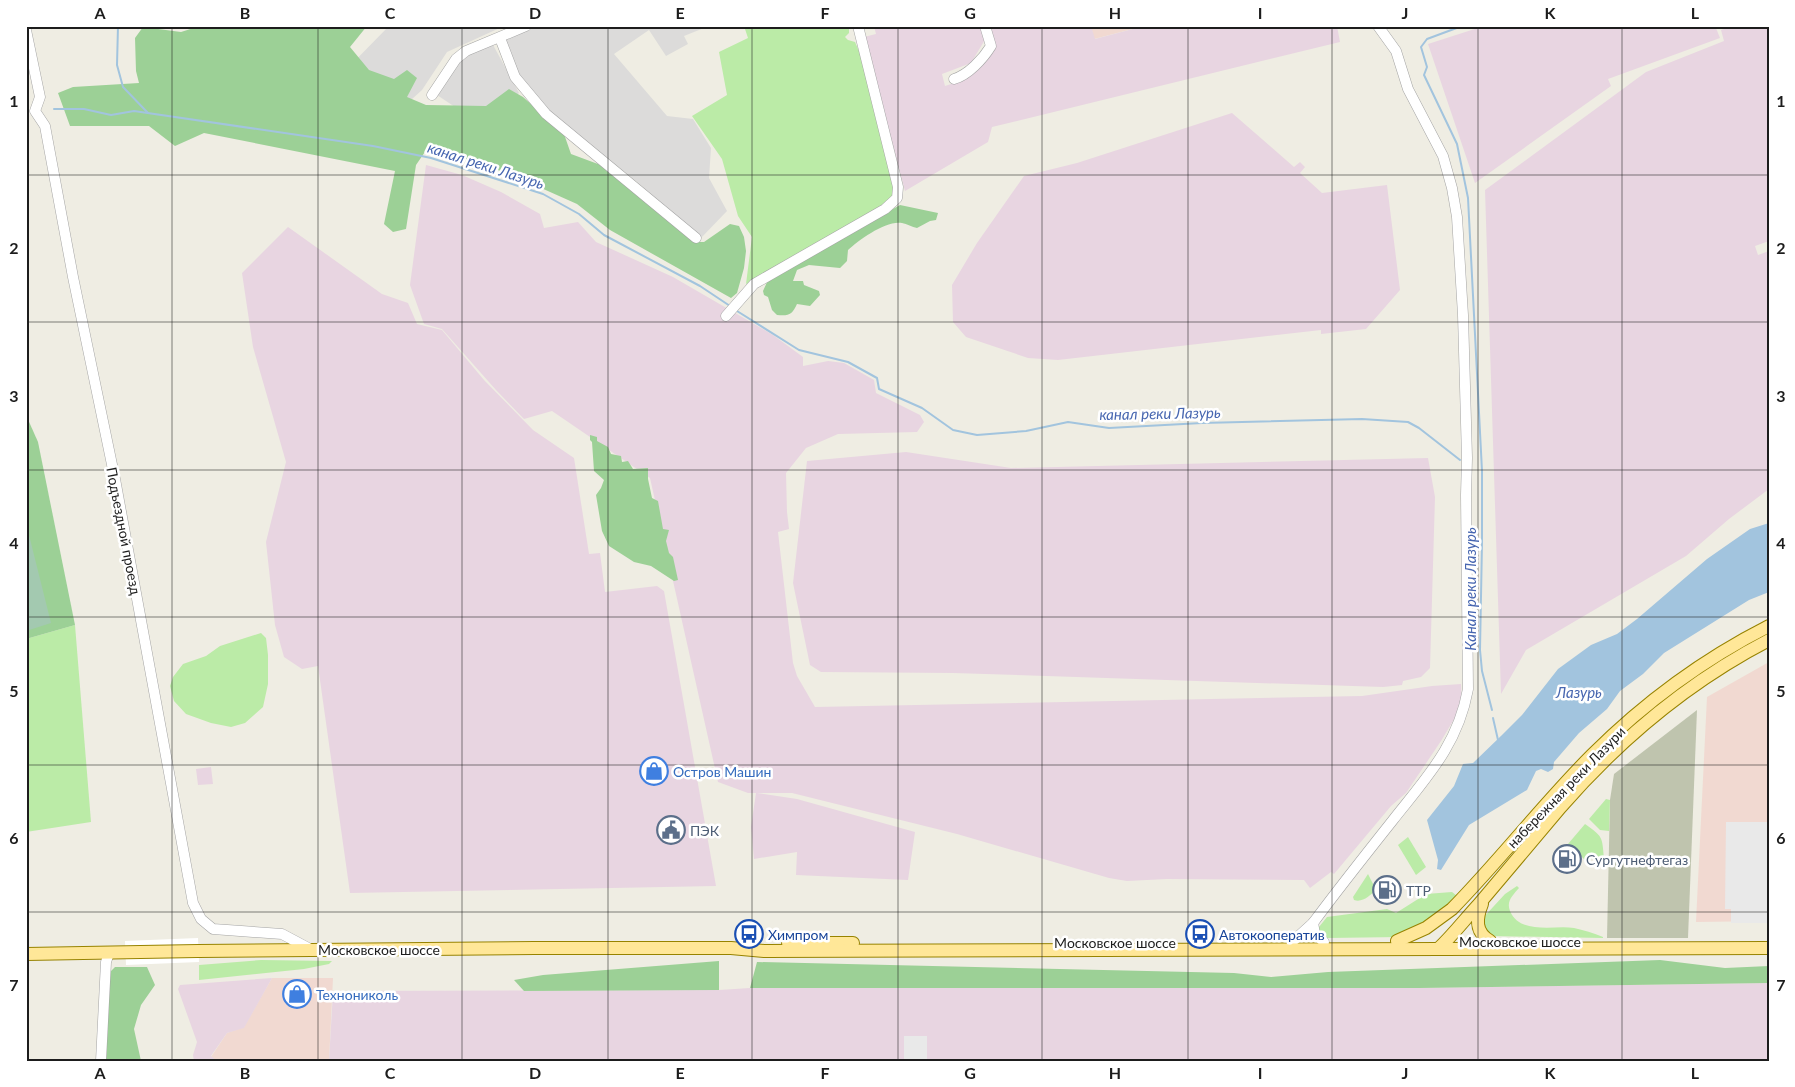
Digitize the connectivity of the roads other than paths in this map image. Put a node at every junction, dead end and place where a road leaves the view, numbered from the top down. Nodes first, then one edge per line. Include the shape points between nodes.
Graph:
1 (526, 26) edge
2 (858, 26) edge
3 (985, 26) edge
4 (1378, 26) edge
5 (26, 30) edge
6 (500, 38) junction
7 (954, 79) dead end
8 (432, 96) dead end
9 (696, 238) dead end
10 (726, 316) dead end
11 (1769, 626) edge
12 (1769, 640) edge
13 (1570, 788) junction
14 (1556, 803) junction
15 (1502, 853) junction
16 (1513, 863) junction
17 (1486, 895) junction
18 (1314, 923) junction
19 (1397, 941) junction
20 (1490, 941) junction
21 (1769, 941) edge
22 (1292, 942) junction
23 (1324, 942) junction
24 (1442, 945) junction
25 (731, 948) junction
26 (1769, 948) edge
27 (312, 950) junction
28 (109, 953) junction
29 (26, 954) edge
30 (101, 1061) edge

1 - 6 street
2 - 10 street via 898,194 884,210 754,284
3 - 7 street via 991,46 973,66
4 - 18 street via 1396,51 1408,89 1442,156 1457,217 1467,458 1469,679 1465,704 1453,739 1429,776
5 - 27 street, Подъездной проезд via 40,97 35,112 45,126 115,479 193,903 200,919 213,929 282,934
6 - 8 street via 466,51 456,59
6 - 9 street via 515,77 546,114
11 - 13 main road, набережная реки Лазури via 1712,658 1656,698 1609,739
12 - 13 main road, набережная реки Лазури via 1662,709
13 - 14 main road, набережная реки Лазури
14 - 15 main road, набережная реки Лазури
14 - 16 main road, набережная реки Лазури
15 - 16 main road
15 - 19 main road, набережная реки Лазури via 1446,914 1420,932
16 - 17 main road, набережная реки Лазури
17 - 20 main road via 1477,922 1480,932
17 - 24 main road, набережная реки Лазури
18 - 22 street
18 - 23 street via 1315,934
19 - 23 main road, Московское шоссе
19 - 24 main road, Московское шоссе
20 - 21 main road, Московское шоссе
20 - 24 main road, Московское шоссе
22 - 23 main road, Московское шоссе
22 - 25 main road, Московское шоссе via 813,942 764,943
24 - 25 main road, Московское шоссе via 764,951
24 - 26 main road, Московское шоссе
25 - 27 main road, Московское шоссе
27 - 28 main road, Московское шоссе
28 - 29 main road, Московское шоссе
28 - 30 street

